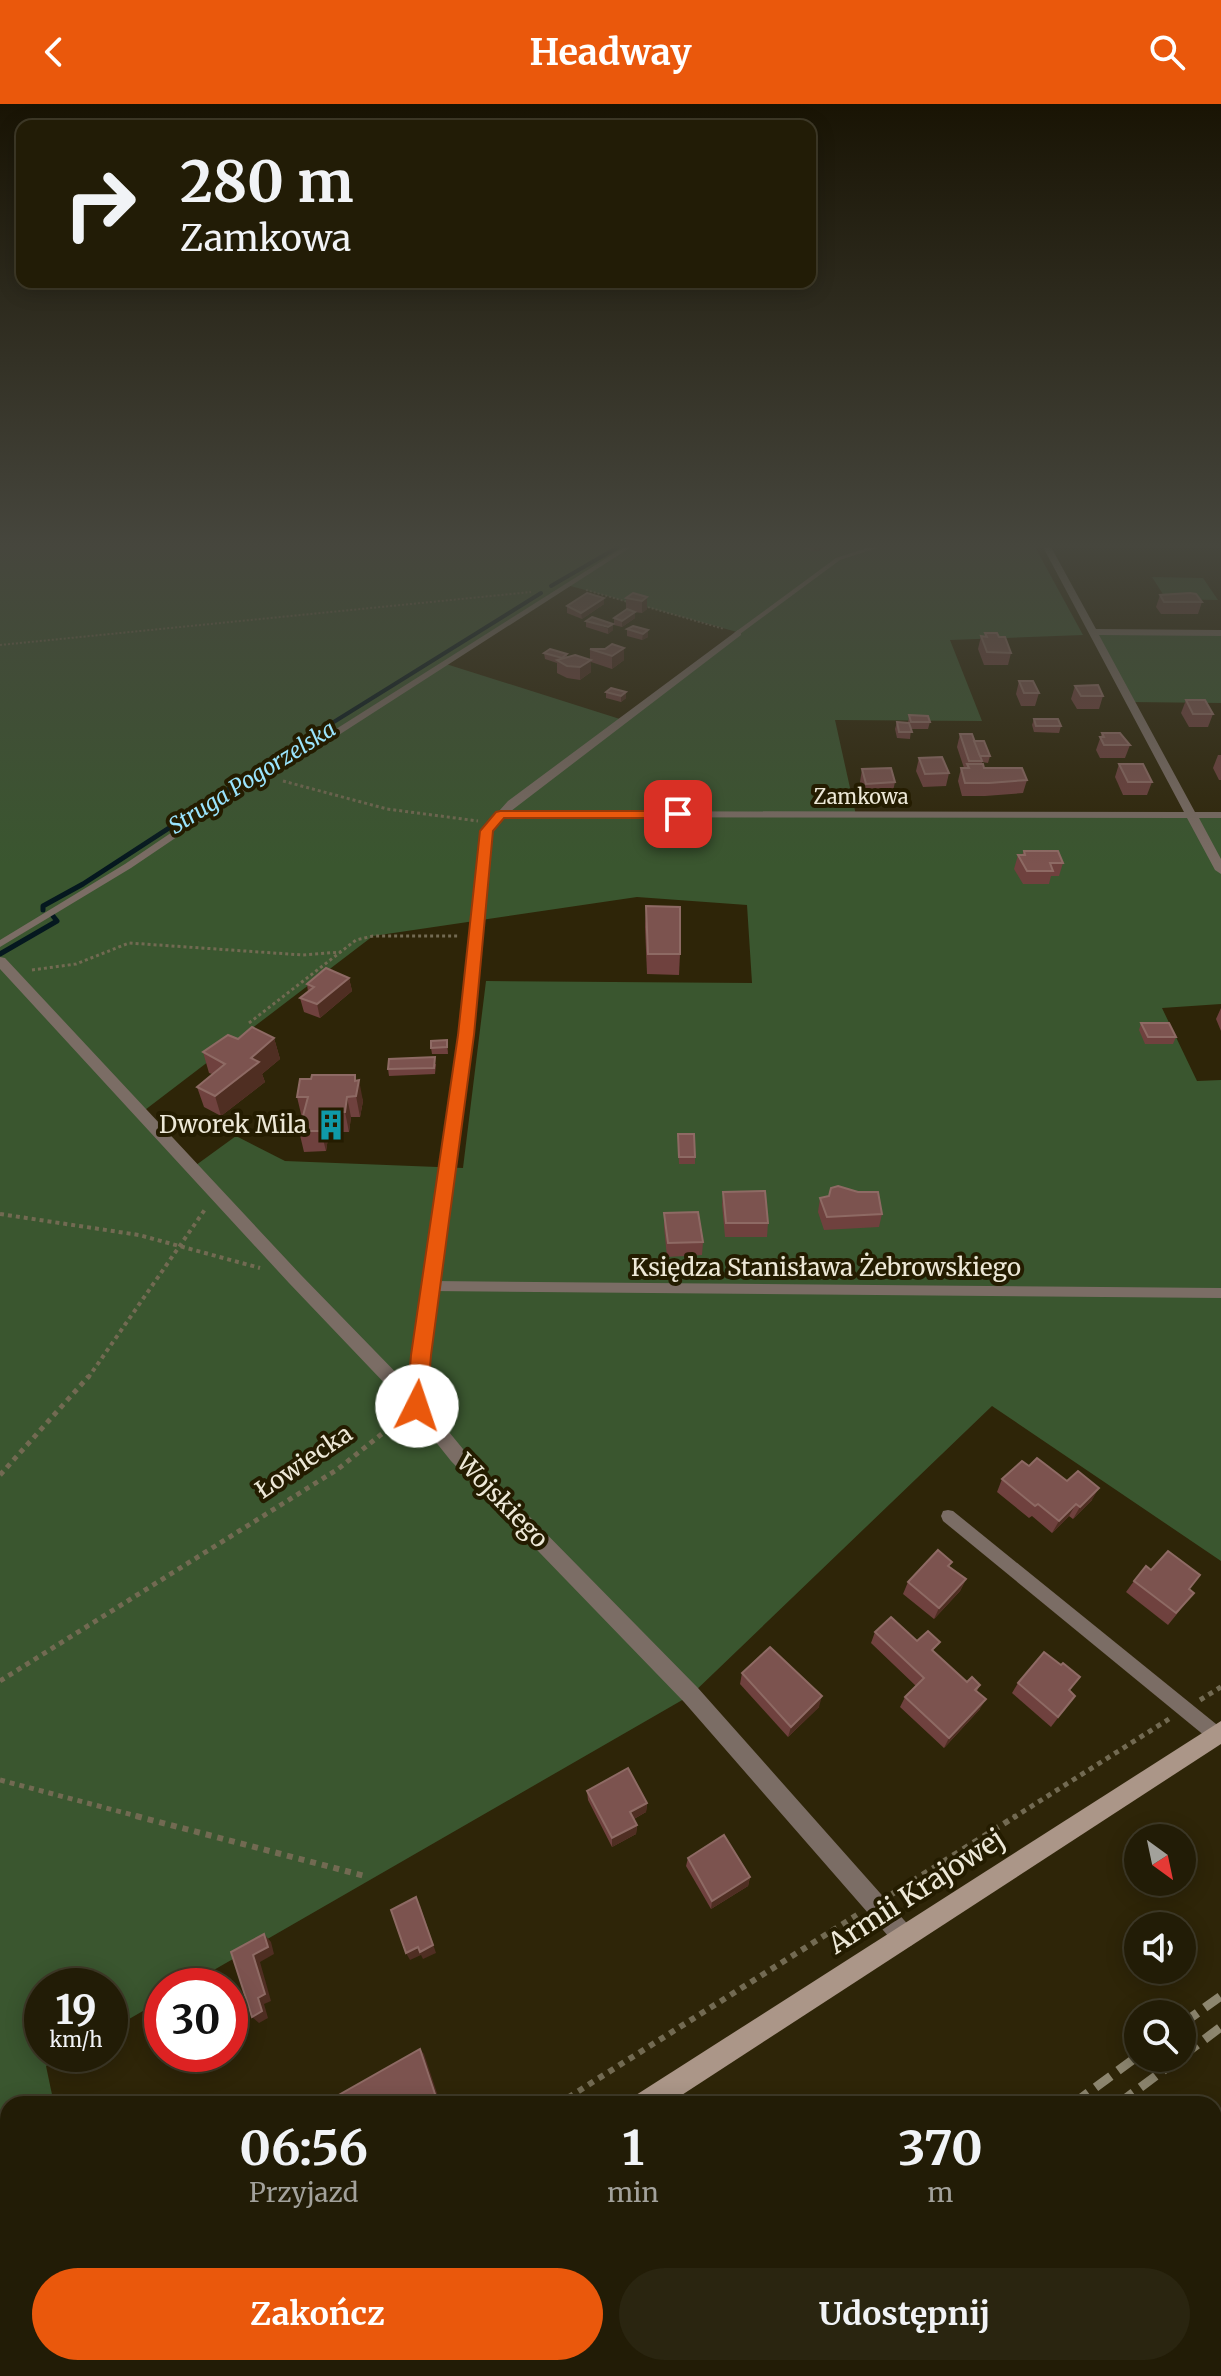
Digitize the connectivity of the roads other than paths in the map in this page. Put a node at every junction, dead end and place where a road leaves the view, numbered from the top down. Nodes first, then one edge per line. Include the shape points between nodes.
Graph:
1 (461, 653) edge
2 (712, 653) edge
3 (1104, 653) edge
4 (1193, 815) junction
5 (1221, 815) edge
6 (496, 818) junction
7 (1221, 870) edge
8 (0, 944) edge
9 (5, 965) edge
10 (431, 1286) junction
11 (1221, 1293) edge
12 (417, 1406) junction
13 (948, 1516) dead end
14 (1219, 1733) edge
15 (904, 1937) junction
16 (657, 2096) edge

1 - 8 lane
2 - 6 street
3 - 4 street
4 - 5 street, Zamkowa
4 - 6 street, Zamkowa
4 - 7 street
6 - 10 street via 487,831
9 - 12 street, Wojskiego
10 - 11 lane, Księdza Stanisława Żebrowskiego
10 - 12 street
12 - 15 street, Wojskiego via 457,1455 691,1695
13 - 14 lane
14 - 15 main road, Armii Krajowej
15 - 16 main road, Armii Krajowej

